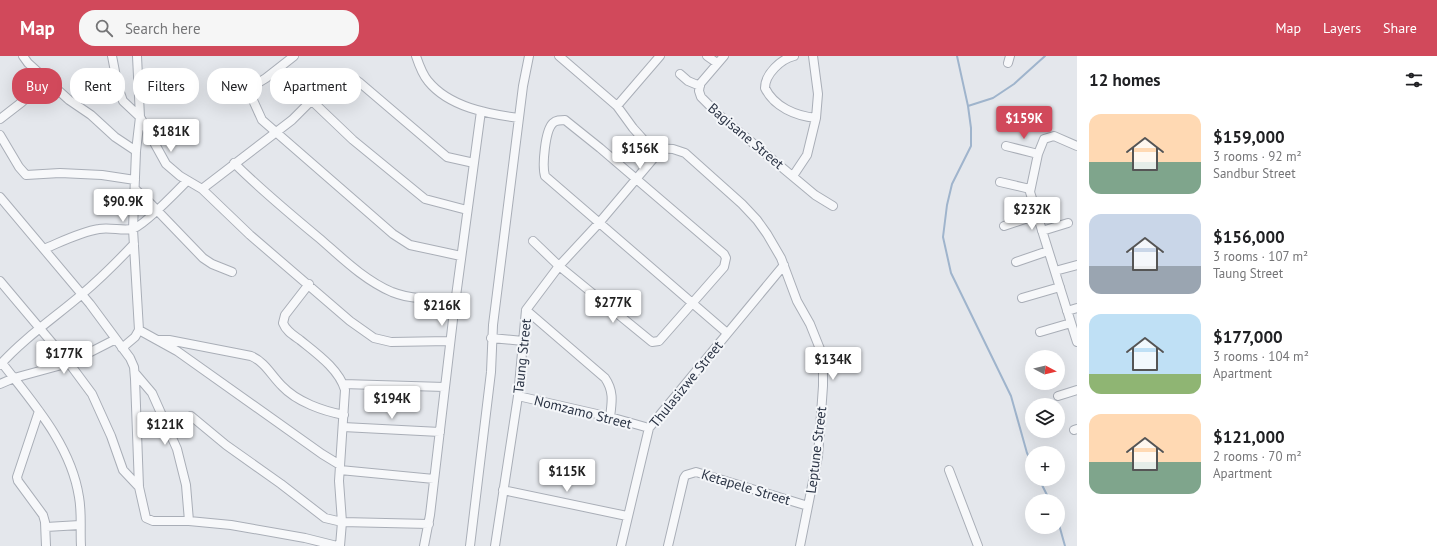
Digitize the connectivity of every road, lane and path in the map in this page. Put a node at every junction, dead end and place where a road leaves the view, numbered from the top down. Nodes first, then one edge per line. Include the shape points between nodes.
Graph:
1 (23, 56) edge
2 (112, 56) edge
3 (137, 56) edge
4 (294, 56) edge
5 (416, 56) edge
6 (528, 56) edge
7 (559, 56) edge
8 (649, 56) edge
9 (660, 56) edge
10 (707, 56) edge
11 (724, 56) edge
12 (794, 56) edge
13 (813, 56) edge
14 (717, 64) junction
15 (653, 65) junction
16 (34, 68) edge
17 (680, 74) dead end
18 (361, 84) edge
19 (700, 86) junction
20 (62, 94) edge
21 (19, 104) edge
22 (307, 104) edge
23 (315, 104) edge
24 (617, 106) junction
25 (481, 111) junction
26 (140, 117) junction
27 (519, 118) junction
28 (816, 118) junction
29 (0, 119) edge
30 (276, 132) junction
31 (0, 135) edge
32 (1006, 146) dead end
33 (1077, 146) edge
34 (651, 148) junction
35 (136, 151) junction
36 (1038, 154) junction
37 (234, 163) junction
38 (474, 163) junction
39 (793, 176) junction
40 (135, 180) junction
41 (187, 180) junction
42 (636, 180) junction
43 (1000, 182) dead end
44 (135, 189) junction
45 (202, 189) junction
46 (1030, 189) junction
47 (0, 197) edge
48 (833, 206) dead end
49 (157, 210) junction
50 (467, 210) junction
51 (1037, 215) junction
52 (599, 223) junction
53 (1068, 223) dead end
54 (1004, 226) dead end
55 (133, 229) junction
56 (1042, 231) junction
57 (532, 241) dead end
58 (134, 244) junction
59 (44, 249) junction
60 (1048, 251) junction
61 (461, 256) junction
62 (1016, 262) dead end
63 (784, 265) junction
64 (1077, 265) edge
65 (559, 266) junction
66 (1055, 271) junction
67 (232, 272) dead end
68 (0, 281) edge
69 (309, 284) junction
70 (1060, 287) junction
71 (82, 294) junction
72 (1022, 298) dead end
73 (455, 299) junction
74 (692, 304) junction
75 (1077, 308) edge
76 (526, 310) junction
77 (1067, 311) junction
78 (1071, 323) junction
79 (40, 329) junction
80 (139, 330) junction
81 (1040, 332) dead end
82 (727, 333) junction
83 (491, 338) junction
84 (116, 339) junction
85 (158, 340) junction
86 (450, 341) junction
87 (523, 341) junction
88 (1077, 342) edge
89 (122, 348) junction
90 (69, 363) junction
91 (1, 364) edge
92 (135, 373) junction
93 (14, 378) junction
94 (0, 384) edge
95 (343, 384) junction
96 (445, 387) junction
97 (1077, 390) edge
98 (518, 396) junction
99 (1058, 396) dead end
100 (39, 411) junction
101 (344, 415) junction
102 (191, 416) dead end
103 (610, 417) junction
104 (343, 427) junction
105 (649, 428) junction
106 (440, 432) junction
107 (340, 467) junction
108 (948, 470) dead end
109 (434, 479) junction
110 (139, 487) junction
111 (503, 490) junction
112 (808, 506) junction
113 (627, 516) junction
114 (189, 521) junction
115 (342, 522) junction
116 (429, 524) junction
117 (80, 525) junction
118 (46, 527) junction
119 (46, 546) edge
120 (81, 546) edge
121 (337, 546) edge
122 (340, 546) edge
123 (424, 546) edge
124 (470, 546) edge
125 (495, 546) edge
126 (621, 546) edge
127 (668, 546) edge
128 (800, 546) edge
129 (978, 546) edge

1 - 16 street
2 - 26 street via 123,101
3 - 26 street
4 - 30 street via 252,88 252,98 259,115 268,127
5 - 25 street via 427,80 437,91
6 - 27 street
7 - 24 street
8 - 15 street
9 - 15 street
10 - 14 street
11 - 14 street, Bagisane Street
12 - 28 street via 779,64 766,81 765,88 786,109 803,117
13 - 28 street, Bagisane Street via 818,94
14 - 19 street, Bagisane Street
15 - 24 street
17 - 19 street
18 - 38 street via 447,157
19 - 39 street, Bagisane Street via 701,97 709,105
20 - 35 street
21 - 29 street
22 - 30 street
23 - 50 street via 353,140 425,198
24 - 34 street
25 - 27 street
25 - 38 street
26 - 35 street
26 - 41 street via 166,164
27 - 83 street
28 - 39 street, Bagisane Street via 808,155
30 - 37 street
30 - 61 street via 393,234 410,245
31 - 40 street via 26,175 60,173
32 - 36 street
33 - 36 street via 1054,136 1044,139
34 - 42 street, Taung Street via 653,159
34 - 63 street, Leptune Street via 679,151 707,172 757,220
35 - 40 street
36 - 46 street
37 - 45 street
37 - 73 street via 252,182 350,265 380,285 412,298
38 - 50 street
39 - 48 street, Bagisane Street
40 - 44 street
41 - 45 street
41 - 49 street
42 - 52 street, Taung Street
42 - 52 street via 568,122 560,120 551,126 544,160 546,176
42 - 74 street via 726,256 724,266
43 - 46 street
44 - 49 street
44 - 55 street
45 - 69 street via 250,235
46 - 51 street
47 - 59 street
49 - 55 street
49 - 67 street via 203,258
50 - 61 street
51 - 54 street
51 - 56 street
52 - 65 street, Taung Street
52 - 74 street
53 - 56 street
55 - 58 street
55 - 59 street via 97,229
56 - 60 street
57 - 65 street
58 - 71 street
58 - 80 street
59 - 71 street
60 - 62 street
60 - 66 street
61 - 73 street
63 - 82 street, Thulasizwe Street
63 - 112 street, Leptune Street via 797,301 818,342 824,365 818,456
64 - 66 street
65 - 74 street via 652,342 659,341
65 - 76 street, Taung Street
66 - 70 street
68 - 79 street
69 - 86 street via 350,321 374,338 391,342
69 - 95 street via 285,315 283,323 289,332 331,367
70 - 72 street
70 - 77 street
71 - 79 street
71 - 84 street
73 - 86 street
74 - 82 street
75 - 77 street
76 - 87 street, Taung Street
76 - 103 street via 605,378 613,395
77 - 78 street
78 - 81 street
78 - 88 street
79 - 90 street
79 - 91 street
80 - 85 street
80 - 89 street
82 - 105 street, Thulasizwe Street
83 - 87 street
83 - 124 street via 490,380
84 - 89 street
84 - 90 street
85 - 101 street via 169,340 259,359 293,396
85 - 107 street
86 - 96 street
87 - 98 street, Taung Street
89 - 92 street via 133,364
90 - 93 street
90 - 110 street via 92,394 123,470
91 - 93 street
92 - 110 street
92 - 114 street via 152,393 177,449 186,485
93 - 94 street
93 - 100 street
95 - 96 street
95 - 101 street
96 - 106 street
97 - 99 street
98 - 103 street, Nomzamo Street
98 - 111 street, Taung Street
100 - 117 street via 48,422 69,464 79,497
100 - 118 street via 17,476 43,515
101 - 104 street
102 - 115 street via 325,518
103 - 105 street, Nomzamo Street
104 - 106 street
104 - 107 street
105 - 113 street, Thulasizwe Street
106 - 109 street
107 - 109 street
107 - 115 street
108 - 129 street
109 - 116 street
110 - 114 street via 146,518 153,521
111 - 113 street
111 - 125 street, Taung Street
112 - 127 street, Ketapele Street via 692,472 684,478
112 - 128 street, Leptune Street
113 - 126 street, Thulasizwe Street
114 - 121 street via 231,525
115 - 116 street
115 - 122 street
116 - 123 street
117 - 118 street
117 - 120 street
118 - 119 street

